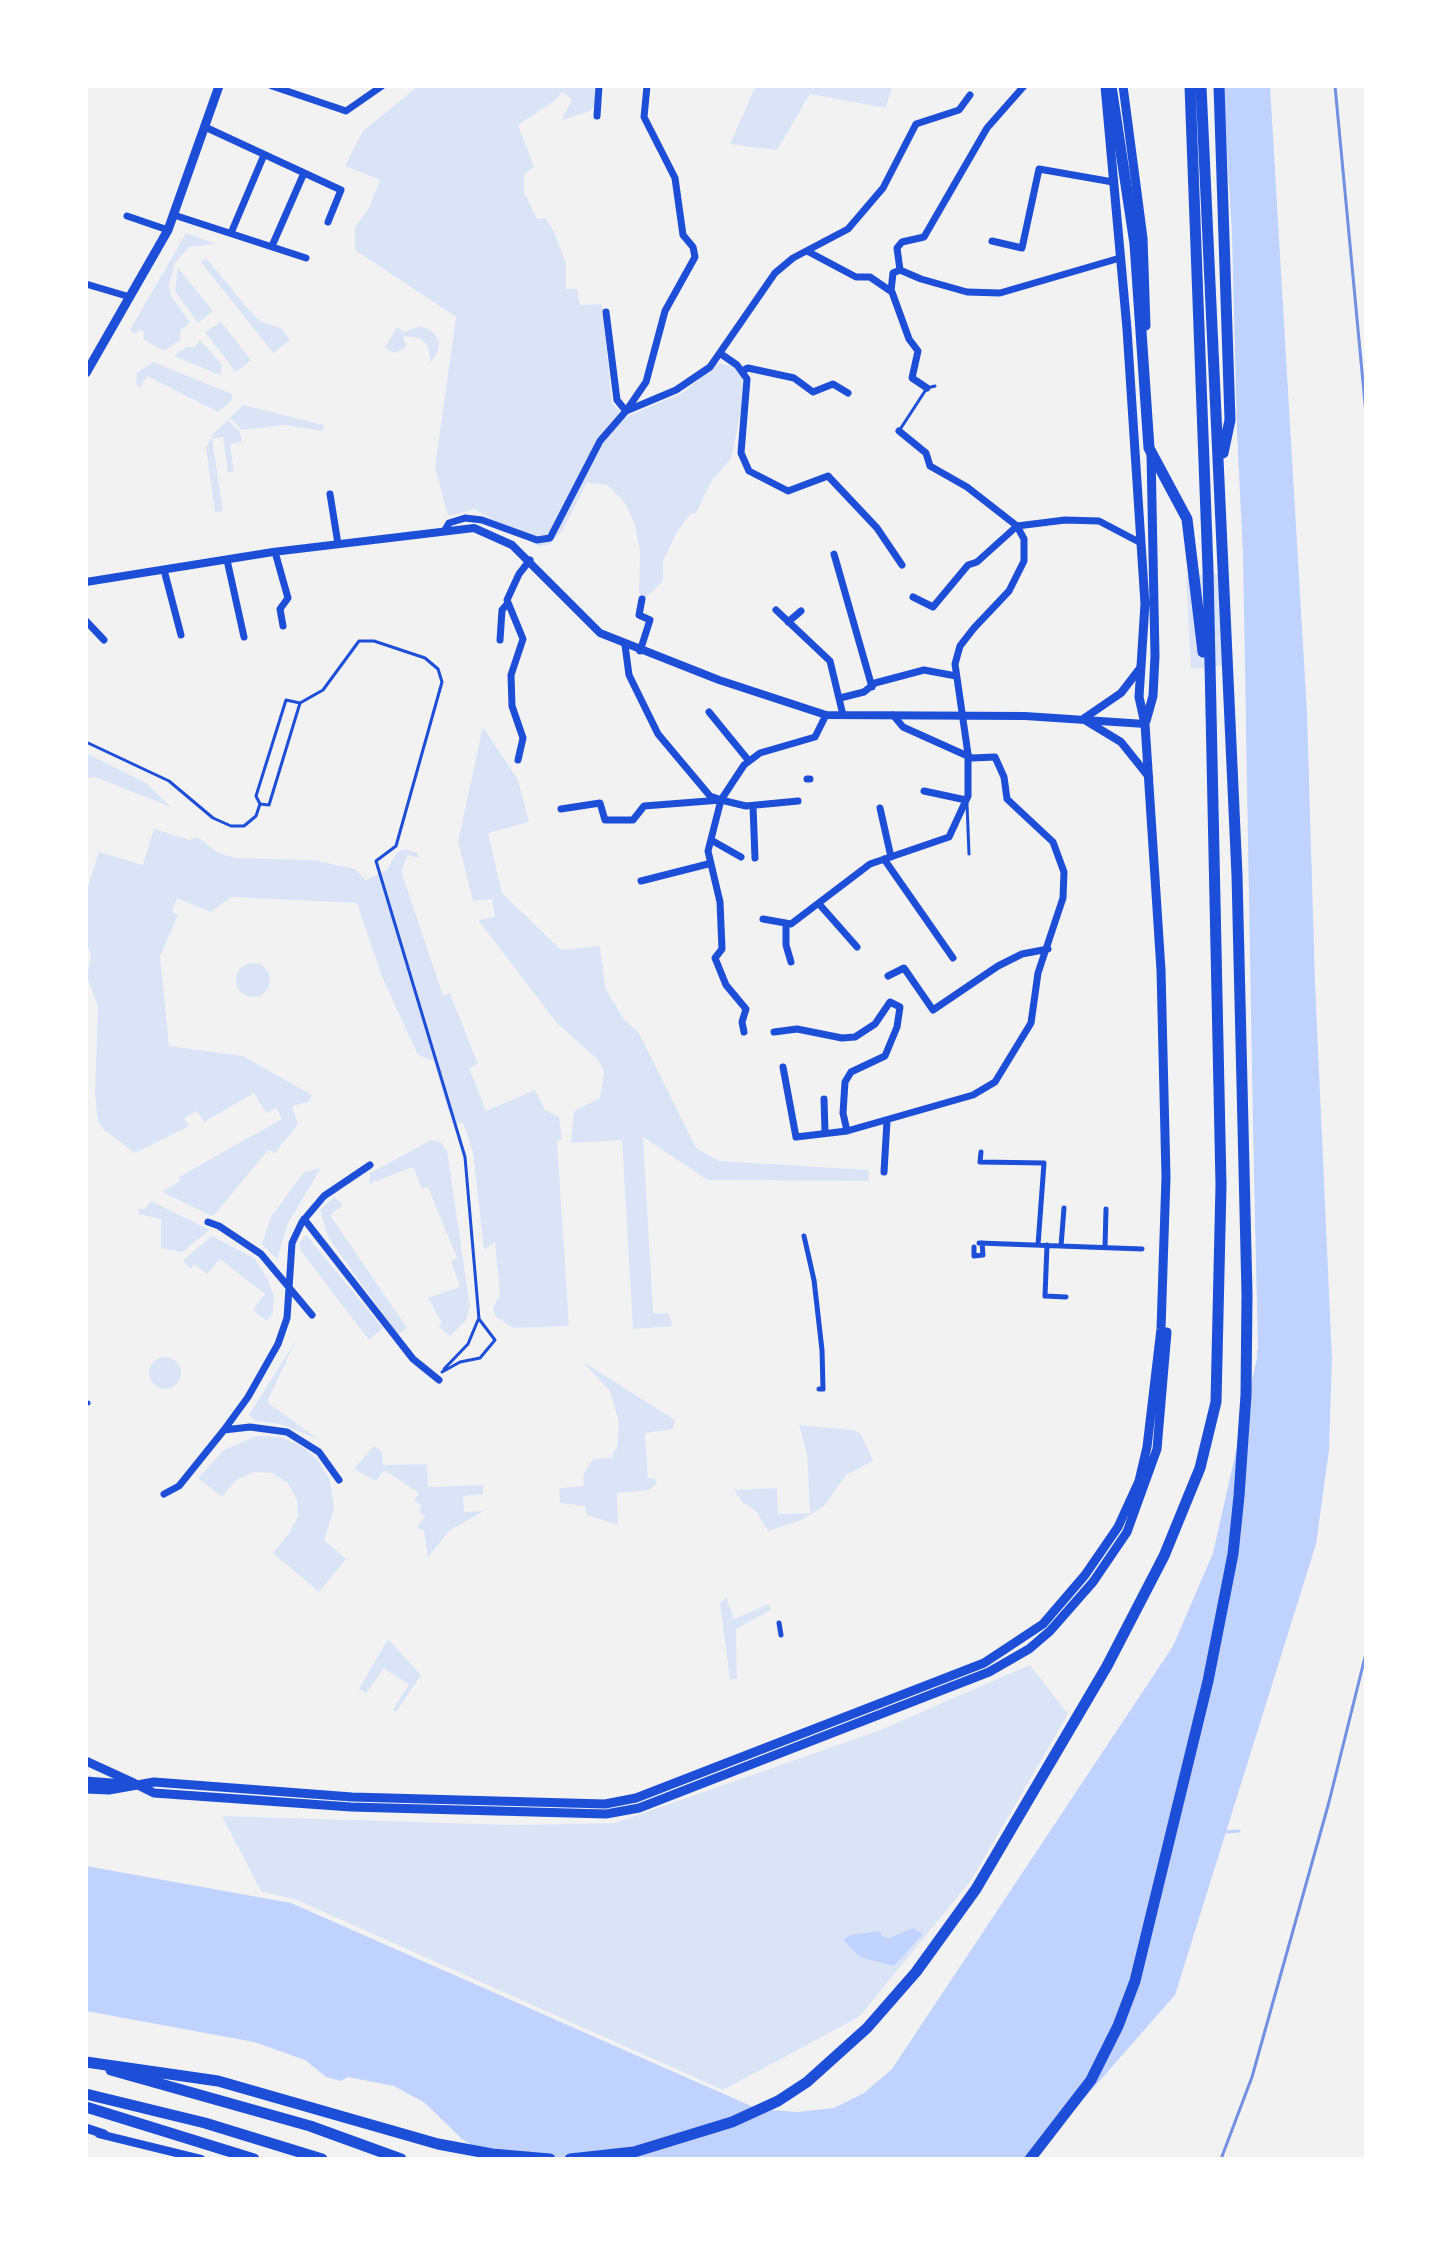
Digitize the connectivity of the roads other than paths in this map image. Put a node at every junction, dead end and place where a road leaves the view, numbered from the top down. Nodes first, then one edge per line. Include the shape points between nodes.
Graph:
1 (219, 86) edge
2 (272, 86) edge
3 (382, 86) edge
4 (599, 86) edge
5 (647, 86) edge
6 (1024, 86) edge
7 (1105, 86) edge
8 (1111, 86) edge
9 (1123, 86) edge
10 (1190, 86) edge
11 (1201, 86) edge
12 (1219, 86) edge
13 (970, 95) dead end
14 (597, 116) dead end
15 (205, 127) junction
16 (264, 155) junction
17 (304, 173) junction
18 (1113, 182) junction
19 (174, 215) junction
20 (127, 216) dead end
21 (328, 222) dead end
22 (168, 230) junction
23 (231, 233) junction
24 (992, 241) dead end
25 (272, 246) junction
26 (807, 251) junction
27 (306, 258) dead end
28 (1120, 258) junction
29 (900, 270) junction
30 (86, 284) edge
31 (1144, 286) junction
32 (891, 291) junction
33 (130, 297) junction
34 (606, 312) dead end
35 (721, 354) junction
36 (742, 371) junction
37 (86, 373) edge
38 (1148, 373) junction
39 (1130, 374) junction
40 (931, 387) joint
41 (848, 393) dead end
42 (626, 411) junction
43 (899, 431) joint
44 (1219, 473) junction
45 (330, 494) dead end
46 (1017, 526) junction
47 (445, 530) junction
48 (1141, 543) junction
49 (338, 544) junction
50 (275, 552) junction
51 (834, 554) dead end
52 (227, 560) junction
53 (530, 560) junction
54 (902, 565) dead end
55 (164, 570) junction
56 (86, 582) edge
57 (913, 597) dead end
58 (642, 599) dead end
59 (508, 603) junction
60 (776, 610) dead end
61 (801, 611) dead end
62 (86, 621) edge
63 (788, 622) junction
64 (283, 626) dead end
65 (181, 635) dead end
66 (244, 637) dead end
67 (104, 640) dead end
68 (500, 640) dead end
69 (625, 645) junction
70 (640, 651) junction
71 (1141, 667) junction
72 (956, 676) junction
73 (872, 687) junction
74 (840, 698) junction
75 (300, 703) junction
76 (709, 712) dead end
77 (826, 715) junction
78 (843, 715) junction
79 (893, 715) junction
80 (960, 715) junction
81 (1083, 719) junction
82 (1145, 724) junction
83 (1211, 725) junction
84 (86, 742) edge
85 (968, 754) junction
86 (518, 760) dead end
87 (749, 761) junction
88 (1149, 778) junction
89 (924, 791) dead end
90 (721, 800) junction
91 (966, 800) junction
92 (798, 801) dead end
93 (260, 804) junction
94 (753, 806) junction
95 (880, 808) dead end
96 (561, 809) dead end
97 (711, 840) junction
98 (969, 854) dead end
99 (741, 857) dead end
100 (755, 858) dead end
101 (887, 858) junction
102 (708, 864) junction
103 (641, 881) dead end
104 (820, 905) junction
105 (763, 919) dead end
106 (786, 924) junction
107 (857, 947) dead end
108 (1048, 949) junction
109 (953, 958) dead end
110 (791, 962) dead end
111 (888, 976) dead end
112 (744, 1032) dead end
113 (774, 1032) dead end
114 (783, 1067) dead end
115 (824, 1099) dead end
116 (887, 1121) junction
117 (847, 1131) junction
118 (825, 1132) junction
119 (981, 1152) dead end
120 (370, 1165) dead end
121 (884, 1172) dead end
122 (1064, 1208) dead end
123 (1106, 1209) dead end
124 (304, 1219) junction
125 (208, 1222) dead end
126 (804, 1236) dead end
127 (978, 1244) dead end
128 (1038, 1245) junction
129 (1047, 1245) junction
130 (1061, 1246) junction
131 (1105, 1247) junction
132 (1142, 1249) dead end
133 (291, 1250) junction
134 (299, 1257) dead end
135 (288, 1282) junction
136 (1066, 1297) dead end
137 (312, 1315) dead end
138 (479, 1319) junction
139 (439, 1380) dead end
140 (819, 1389) dead end
141 (224, 1430) junction
142 (339, 1480) dead end
143 (164, 1494) dead end
144 (779, 1623) dead end
145 (781, 1635) dead end
146 (86, 1761) edge
147 (86, 1781) edge
148 (141, 1786) junction
149 (86, 1789) edge
150 (86, 2062) edge
151 (86, 2094) edge
152 (86, 2107) edge
153 (86, 2130) edge
154 (104, 2134) joint
155 (201, 2159) edge
156 (254, 2159) edge
157 (322, 2159) edge
158 (401, 2159) edge
159 (550, 2159) edge
160 (570, 2159) edge
161 (1030, 2159) edge

1 - 15 main road
2 - 3 street via 346,111
4 - 14 street
5 - 42 street via 644,117 675,178 683,235 695,257 665,311 646,382
6 - 29 street via 987,128 924,237 897,248
7 - 18 main road
8 - 83 highway via 1135,244 1149,448 1187,519
9 - 31 main road via 1143,238
10 - 83 highway
11 - 44 highway
12 - 44 highway via 1230,420
13 - 26 street via 959,110 916,124 883,188 848,229
15 - 16 street
15 - 19 main road
16 - 17 street
16 - 23 street
17 - 21 street via 341,190
17 - 25 street
18 - 24 street via 1039,169 1022,248
18 - 28 main road
19 - 22 main road
19 - 23 street
20 - 22 street
22 - 33 main road
23 - 25 street
25 - 27 street
26 - 32 street
26 - 35 street via 774,275
28 - 29 street via 1000,293 967,292
28 - 31 main road via 1133,264
28 - 39 main road
29 - 32 street via 893,273
30 - 33 street
31 - 38 main road
32 - 40 street via 918,351 912,378
33 - 37 main road
34 - 42 street via 617,400
35 - 36 street
35 - 42 street via 687,384
36 - 41 street via 794,378 813,392 833,384
36 - 54 street via 747,392 741,453 749,471 788,491 828,476 877,528
38 - 39 main road via 1141,381
38 - 82 main road via 1156,603 1153,696
39 - 48 main road
40 - 43 lane
42 - 47 street via 600,441 550,538 537,540 465,518
43 - 46 street via 926,453 930,466
44 - 161 highway via 1237,875 1247,1294 1237,1518 1208,1681 1135,1981 1091,2080
45 - 49 street
46 - 48 street via 1099,521
46 - 57 street via 968,565 933,607
46 - 72 street via 1024,539 1024,561 1009,591 960,646
47 - 49 street
47 - 53 street via 489,533
48 - 71 main road
49 - 50 street
50 - 52 street
50 - 64 street via 288,598 280,609
51 - 73 street
52 - 55 street
52 - 66 street
53 - 59 street
53 - 69 street via 600,633
55 - 56 street
55 - 65 street
58 - 70 street via 639,615 650,620
59 - 68 street via 502,610
59 - 86 street via 523,639 511,675 512,706 523,738
60 - 63 street
61 - 63 street
62 - 67 street
63 - 74 street via 830,661
69 - 70 street
69 - 90 street via 629,675 658,734 710,796
70 - 77 street
71 - 81 street via 1121,693
71 - 82 main road via 1139,697
72 - 73 street via 924,670
72 - 80 street
73 - 74 street
74 - 78 street
75 - 93 lane via 269,805
75 - 93 lane via 286,700 256,796
75 - 138 lane via 323,690 359,641 425,658 438,669 442,682 396,846 376,861 465,1157
76 - 87 street
77 - 78 street
77 - 87 street via 815,737
78 - 79 street
79 - 80 street
79 - 85 street via 903,727
80 - 81 street
80 - 85 street
81 - 82 street
81 - 88 street via 1121,742
82 - 88 main road
83 - 160 highway via 1221,1185 1219,1350 1216,1402 1200,1468 1164,1556 1107,1666 976,1889 916,1972 867,2028 807,2082 732,2122 634,2152
84 - 93 lane via 169,781 204,812 231,826 244,826
85 - 91 street
85 - 108 street via 995,757 1007,799 1053,842 1064,872 1063,898
87 - 90 street
88 - 148 main road via 1166,1177 1161,1329 1147,1447 1139,1481 1118,1527 1043,1624 984,1663 636,1798 605,1804 352,1797 154,1782
89 - 91 street
90 - 94 street
90 - 96 street via 644,806 633,820 605,820 600,803
90 - 97 street
91 - 98 lane
91 - 101 street via 949,837
92 - 94 street
94 - 100 street
95 - 101 street
97 - 99 street
97 - 102 street
101 - 104 street via 870,864
101 - 109 street
102 - 103 street
102 - 112 street via 720,902 722,949 715,958 726,985 746,1009
104 - 106 street
104 - 107 street
105 - 106 street
106 - 110 street
108 - 111 street via 998,966 933,1010 904,968
108 - 116 street via 1034,990 1031,1023 995,1082 973,1095
113 - 117 street via 797,1029 855,1037 875,1024 890,1002 896,1003 900,1015 885,1056 851,1072 845,1082
114 - 118 street via 796,1137
115 - 118 street
116 - 117 street
116 - 121 street
117 - 118 street
119 - 128 street via 980,1162 1044,1163
120 - 124 street via 324,1196
122 - 130 street
123 - 131 street
124 - 133 street
124 - 139 street via 413,1359
125 - 135 street via 261,1254
126 - 140 street via 822,1350
127 - 128 street
128 - 129 street
129 - 130 street
129 - 136 street via 1045,1296
130 - 131 street
131 - 132 street
133 - 134 street
133 - 135 street
135 - 137 street
135 - 141 street via 287,1318 278,1344
138 - 138 lane via 468,1344 442,1372 480,1358 495,1340
141 - 142 street via 287,1432 319,1452
141 - 143 street via 179,1486
144 - 145 street
146 - 148 main road
147 - 148 main road
148 - 149 main road
150 - 158 highway via 310,2126
150 - 159 highway via 165,2071 270,2094 438,2144
151 - 157 highway
152 - 156 highway
153 - 154 main road
154 - 155 street

